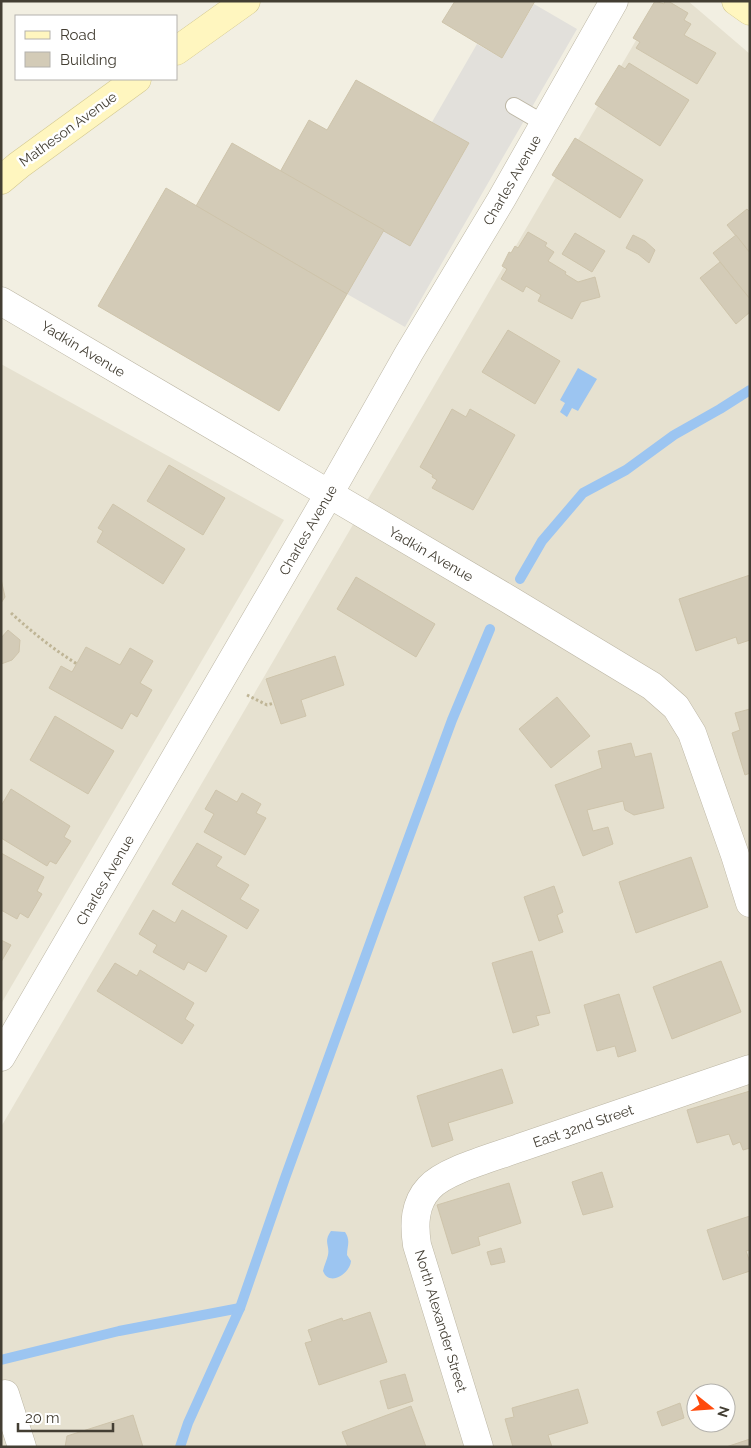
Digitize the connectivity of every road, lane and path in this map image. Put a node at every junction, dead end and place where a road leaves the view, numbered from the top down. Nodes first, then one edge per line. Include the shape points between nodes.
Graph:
1 (246, 1) edge
2 (614, 1) edge
3 (736, 1) edge
4 (750, 11) edge
5 (178, 49) edge
6 (135, 80) edge
7 (514, 106) dead end
8 (545, 124) junction
9 (1, 180) edge
10 (1, 301) edge
11 (329, 494) junction
12 (11, 613) dead end
13 (77, 664) dead end
14 (242, 692) dead end
15 (274, 703) dead end
16 (750, 903) edge
17 (3, 1050) edge
18 (750, 1069) edge
19 (423, 1196) joint
20 (6, 1394) dead end
21 (22, 1447) edge
22 (479, 1447) edge

1 - 5 street
2 - 8 street, Charles Avenue
3 - 4 street
6 - 9 street, Matheson Avenue
7 - 8 lane
8 - 11 street, Charles Avenue
10 - 11 street, Yadkin Avenue
11 - 16 street, Yadkin Avenue via 652,686 676,706 692,733
11 - 17 street, Charles Avenue
12 - 13 path via 34,634
14 - 15 path via 266,705
18 - 19 street, East 32nd Street via 447,1175 430,1186
19 - 22 street, North Alexander Street via 414,1228 417,1245
20 - 21 street

